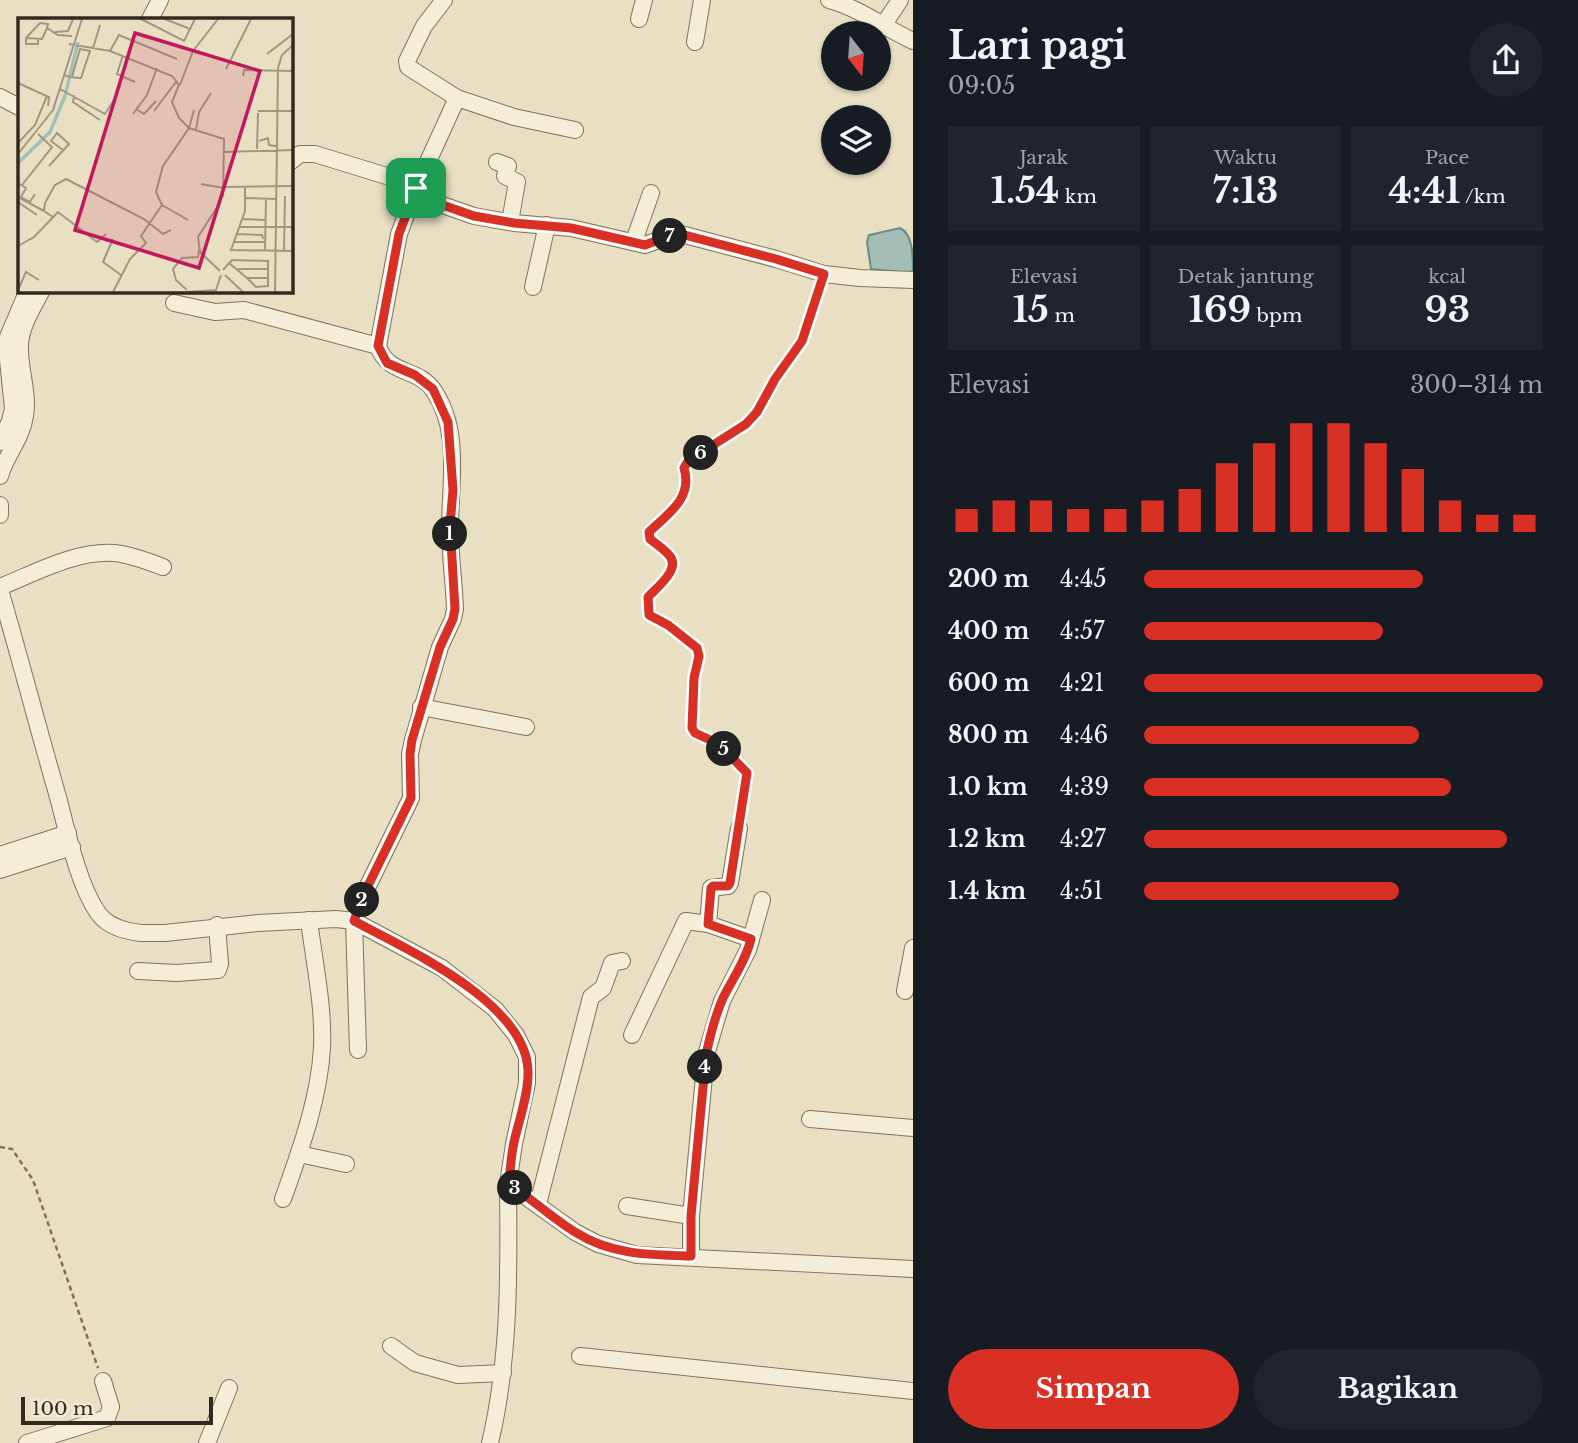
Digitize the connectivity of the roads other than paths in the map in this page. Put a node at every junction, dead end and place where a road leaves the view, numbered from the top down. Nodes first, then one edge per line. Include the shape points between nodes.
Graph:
1 (160, 0) edge
2 (444, 0) edge
3 (643, 0) edge
4 (702, 0) edge
5 (829, 0) edge
6 (900, 0) edge
7 (151, 18) edge
8 (639, 19) dead end
9 (872, 21) edge
10 (886, 21) edge
11 (891, 31) edge
12 (913, 41) edge
13 (695, 42) dead end
14 (0, 97) edge
15 (457, 98) junction
16 (18, 106) edge
17 (575, 130) dead end
18 (292, 160) edge
19 (497, 162) dead end
20 (416, 188) junction
21 (651, 193) dead end
22 (510, 222) junction
23 (547, 225) junction
24 (634, 241) junction
25 (913, 280) edge
26 (534, 287) dead end
27 (27, 292) edge
28 (41, 292) edge
29 (174, 303) dead end
30 (378, 346) junction
31 (0, 442) edge
32 (0, 475) edge
33 (0, 505) edge
34 (0, 515) edge
35 (163, 567) dead end
36 (1, 594) edge
37 (421, 707) junction
38 (526, 727) dead end
39 (739, 828) road end
40 (70, 840) junction
41 (0, 855) edge
42 (0, 870) edge
43 (762, 900) dead end
44 (309, 920) junction
45 (354, 921) junction
46 (708, 924) junction
47 (217, 925) junction
48 (751, 939) junction
49 (913, 948) edge
50 (622, 961) dead end
51 (138, 971) dead end
52 (905, 991) dead end
53 (632, 1035) dead end
54 (358, 1050) dead end
55 (810, 1119) dead end
56 (913, 1128) edge
57 (299, 1154) junction
58 (346, 1164) dead end
59 (511, 1186) junction
60 (283, 1199) dead end
61 (535, 1202) junction
62 (627, 1206) dead end
63 (691, 1216) junction
64 (691, 1256) junction
65 (913, 1269) edge
66 (391, 1346) dead end
67 (580, 1356) dead end
68 (503, 1373) junction
69 (103, 1381) road end
70 (229, 1388) dead end
71 (913, 1391) edge
72 (27, 1443) edge
73 (207, 1443) edge
74 (490, 1443) edge

1 - 7 street
2 - 15 street via 424,26 407,61 408,67
3 - 8 street
4 - 13 street
5 - 9 street
6 - 10 street
11 - 12 street
14 - 16 street
15 - 17 street
15 - 20 street
18 - 20 street via 300,154 315,154
19 - 22 street via 508,166 505,176 517,182
20 - 22 street via 451,216
20 - 30 street via 399,234
21 - 24 street
22 - 23 street
23 - 24 street
23 - 26 street
24 - 25 street via 645,245 677,233 824,274
27 - 31 street via 8,337 13,409
28 - 32 street via 19,344 26,397 23,426
29 - 30 street via 215,312 244,310
30 - 37 street via 387,363 433,389 449,434 455,609
33 - 34 street
35 - 36 street via 137,557 94,554 52,565
36 - 40 street
37 - 38 street
37 - 45 street via 410,754 411,798
39 - 46 street via 730,883 711,888
40 - 41 street
40 - 42 street
40 - 47 street via 89,897 99,915 117,928 165,933
43 - 48 street
44 - 45 street
44 - 47 street
44 - 57 street via 322,1047 317,1091
45 - 54 street
45 - 59 street via 442,968 495,1009 523,1046 527,1083
46 - 48 street
46 - 53 street via 684,923
47 - 51 street via 218,970
48 - 63 street via 710,1034
49 - 52 street
50 - 61 street via 612,963 603,988 591,997
55 - 56 street
57 - 58 street
57 - 60 street
59 - 61 street
59 - 68 street
61 - 64 street via 598,1244 637,1255
62 - 63 street
63 - 64 street
64 - 65 street
66 - 68 street via 415,1363 458,1375
67 - 71 street
68 - 74 street
69 - 72 street via 111,1407 107,1418
70 - 73 street

